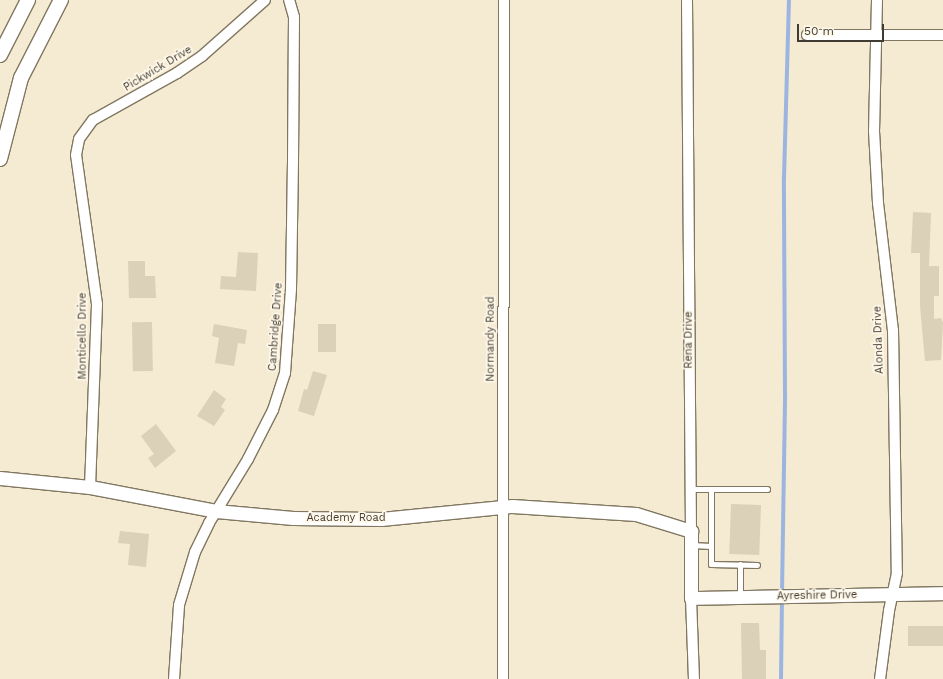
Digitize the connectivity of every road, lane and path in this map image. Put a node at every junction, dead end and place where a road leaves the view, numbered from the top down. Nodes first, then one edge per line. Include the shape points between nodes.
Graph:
1 (28, 0) edge
2 (61, 0) edge
3 (265, 0) edge
4 (289, 0) edge
5 (504, 0) edge
6 (687, 0) edge
7 (877, 0) edge
8 (807, 35) dead end
9 (943, 36) edge
10 (875, 37) junction
11 (0, 55) edge
12 (79, 139) joint
13 (0, 159) edge
14 (0, 478) edge
15 (90, 487) junction
16 (690, 489) junction
17 (711, 489) junction
18 (767, 489) dead end
19 (503, 506) junction
20 (216, 511) junction
21 (692, 531) junction
22 (691, 545) junction
23 (711, 546) junction
24 (740, 564) junction
25 (757, 564) dead end
26 (943, 593) edge
27 (892, 594) junction
28 (740, 597) junction
29 (691, 598) junction
30 (174, 679) edge
31 (503, 679) edge
32 (694, 679) edge
33 (880, 679) edge

1 - 11 main road
2 - 13 main road via 21,78
3 - 12 street, Pickwick Drive via 202,56 178,73 93,120
4 - 20 street, Cambridge Drive via 294,17 293,152 291,289 285,373 273,410 248,459
5 - 19 street, Normandy Road
6 - 16 street, Rena Drive
7 - 10 street, Alonda Drive
8 - 10 street
9 - 10 street
10 - 27 street, Alonda Drive via 876,160 893,330 897,573
12 - 15 street, Monticello Drive via 76,155 97,304
14 - 15 street, Academy Road
15 - 20 street, Academy Road
16 - 17 lane
16 - 21 street, Rena Drive
17 - 18 lane
17 - 23 lane
19 - 20 street, Academy Road via 381,519 293,518
19 - 21 street, Academy Road via 636,514
19 - 31 street, Normandy Road
20 - 30 street, Cambridge Drive via 195,552 184,587 177,625
21 - 22 street, Rena Drive
22 - 23 lane
22 - 29 street, Rena Drive
23 - 24 lane via 711,564
24 - 25 lane
24 - 28 lane
26 - 27 street, Ayreshire Drive
27 - 28 street, Ayreshire Drive
27 - 33 street, Alonda Drive
28 - 29 street, Ayreshire Drive
29 - 32 street, Rena Drive

